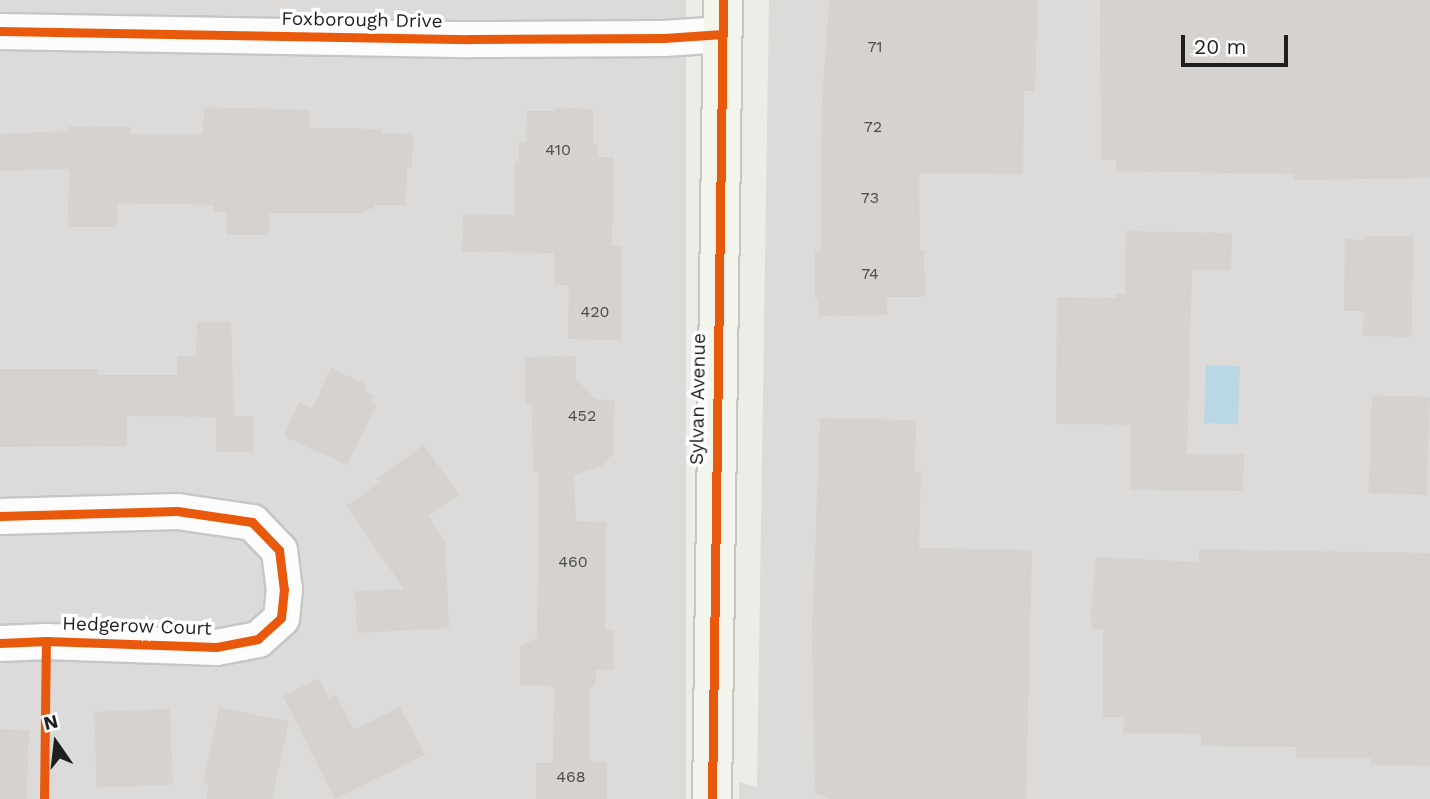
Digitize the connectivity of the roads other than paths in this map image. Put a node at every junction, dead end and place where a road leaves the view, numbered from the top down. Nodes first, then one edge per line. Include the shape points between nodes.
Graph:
1 (723, 17) edge
2 (0, 31) edge
3 (0, 516) edge
4 (0, 643) edge
5 (712, 799) edge

1 - 2 street, Foxborough Drive via 664,38
1 - 5 street, Sylvan Avenue
3 - 4 street, Hedgerow Court via 177,511 252,522 279,550 284,589 281,618 258,639 216,647

